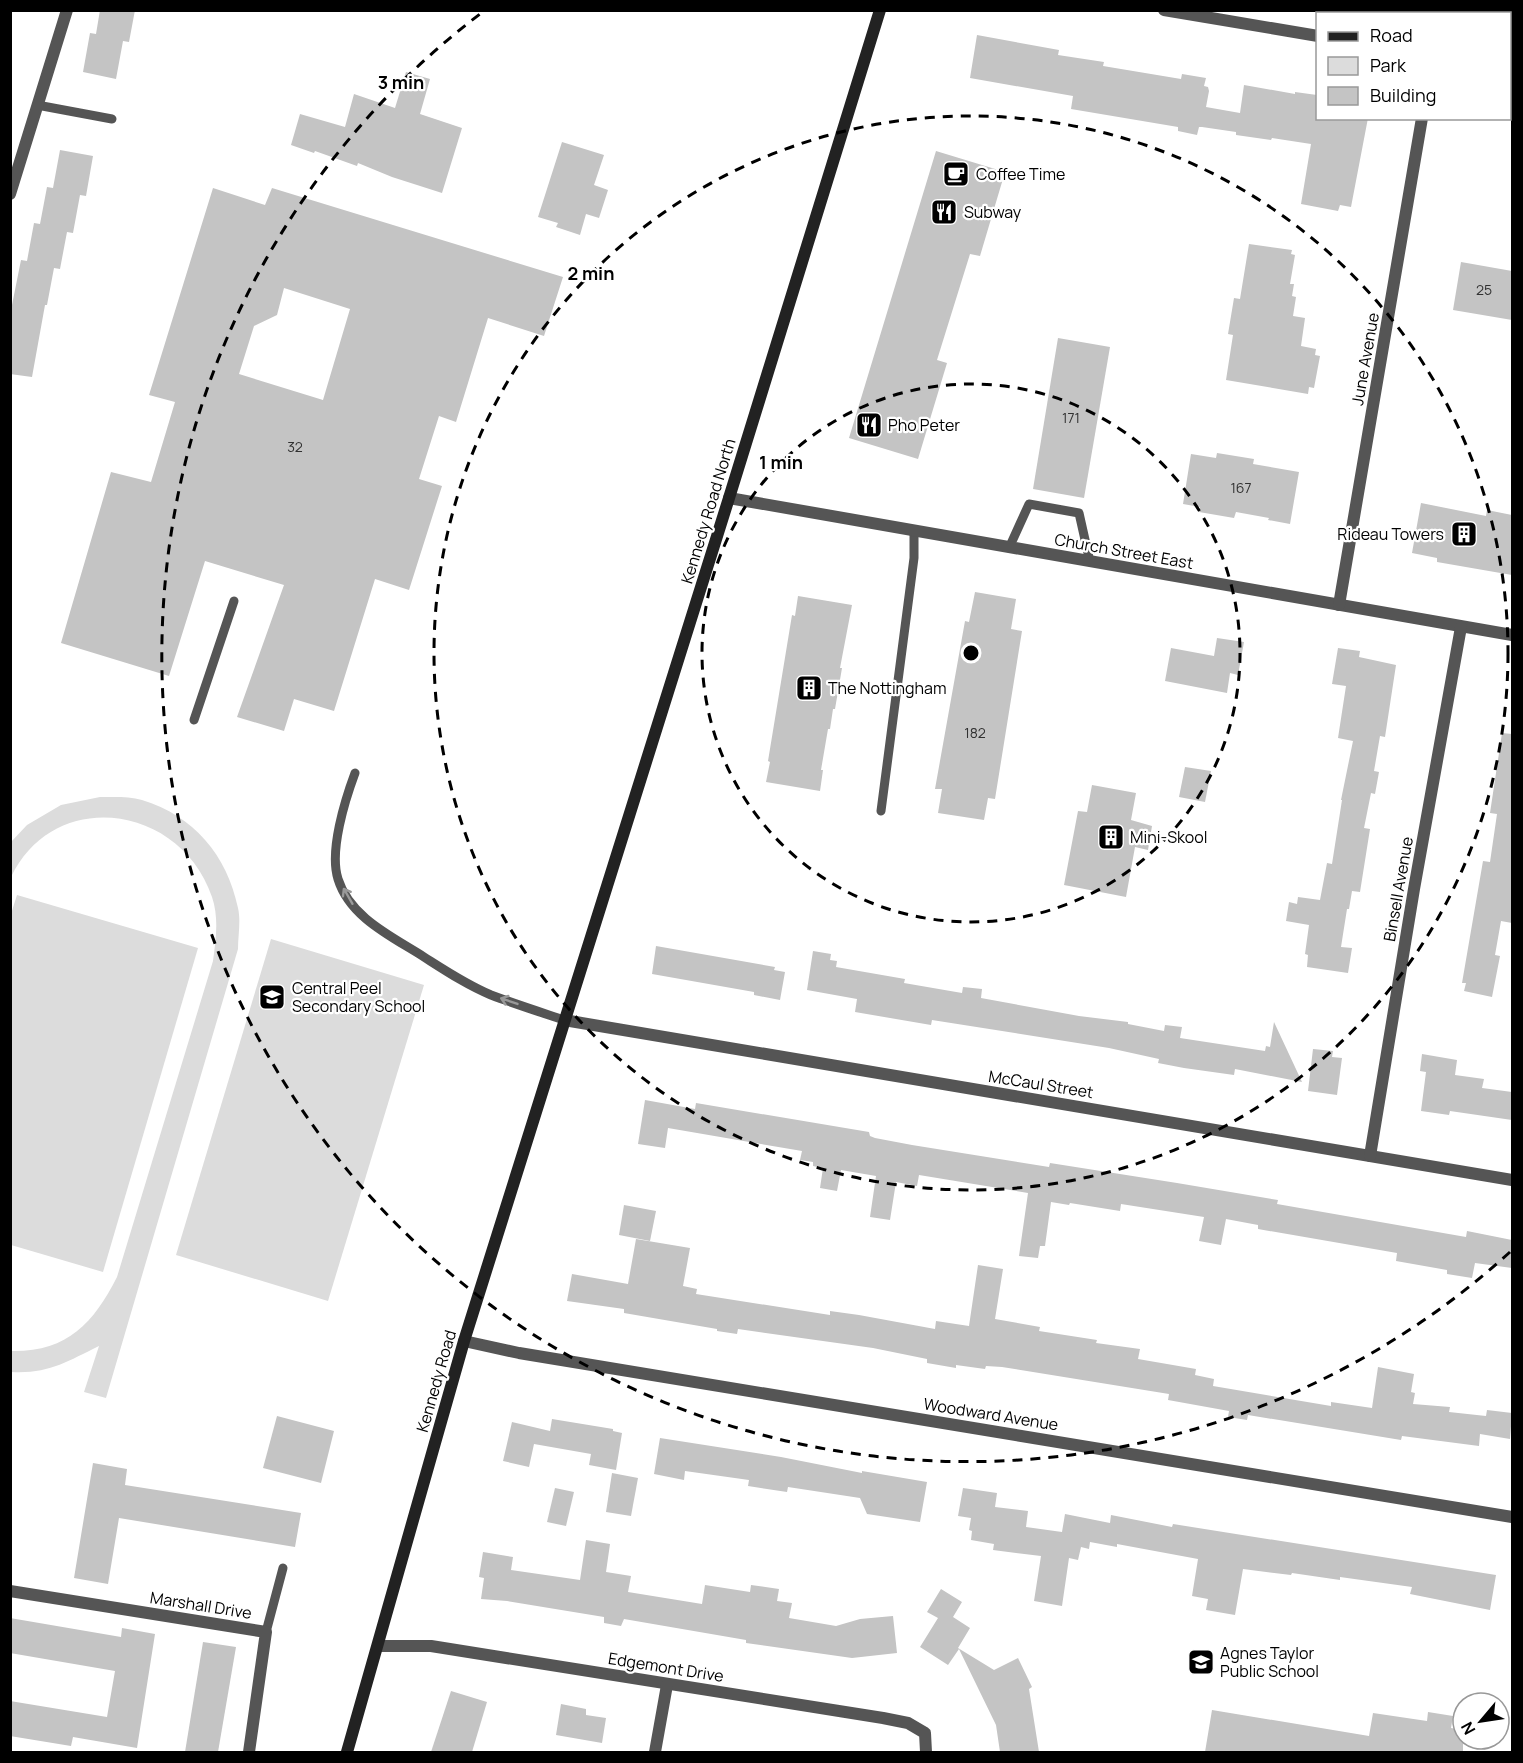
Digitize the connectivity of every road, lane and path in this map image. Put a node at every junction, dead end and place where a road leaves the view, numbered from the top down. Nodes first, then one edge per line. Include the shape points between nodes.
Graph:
1 (67, 10) edge
2 (880, 10) edge
3 (1164, 10) edge
4 (1316, 36) edge
5 (37, 105) junction
6 (112, 119) dead end
7 (1422, 120) edge
8 (10, 194) edge
9 (729, 498) junction
10 (914, 531) junction
11 (1009, 548) junction
12 (1090, 562) junction
13 (234, 601) dead end
14 (1339, 605) junction
15 (1461, 627) junction
16 (1512, 635) edge
17 (194, 720) dead end
18 (355, 773) dead end
19 (880, 812) dead end
20 (564, 1020) junction
21 (1370, 1156) junction
22 (1512, 1180) edge
23 (464, 1341) junction
24 (1512, 1517) edge
25 (283, 1568) dead end
26 (10, 1591) edge
27 (266, 1632) junction
28 (378, 1646) junction
29 (667, 1684) junction
30 (249, 1752) edge
31 (347, 1752) edge
32 (655, 1752) edge
33 (926, 1752) edge

1 - 5 street
2 - 9 main road, Kennedy Road North
3 - 4 street
5 - 6 lane
5 - 8 street
7 - 14 street, June Avenue
9 - 10 street, Church Street East
9 - 20 main road, Kennedy Road North
10 - 11 street, Church Street East
10 - 19 lane via 914,558
11 - 12 street, Church Street East
11 - 12 lane via 1029,504 1079,513
12 - 14 street, Church Street East
13 - 17 lane
14 - 15 street, Church Street East
15 - 16 street, Church Street East
15 - 21 street, Binsell Avenue
20 -> 18 lane via 462,981 377,928 353,905 338,880 335,858 345,799
20 - 21 street, McCaul Street
20 - 23 main road, Kennedy Road
21 - 22 street, McCaul Street
23 - 24 street, Woodward Avenue
23 - 28 main road, Kennedy Road
25 - 27 lane
26 - 27 street, Marshall Drive
27 - 30 street, Marshall Drive
28 - 29 street, Edgemont Drive via 430,1646
28 - 31 main road, Kennedy Road
29 - 32 street
29 - 33 street, Edgemont Drive via 908,1723 925,1733

